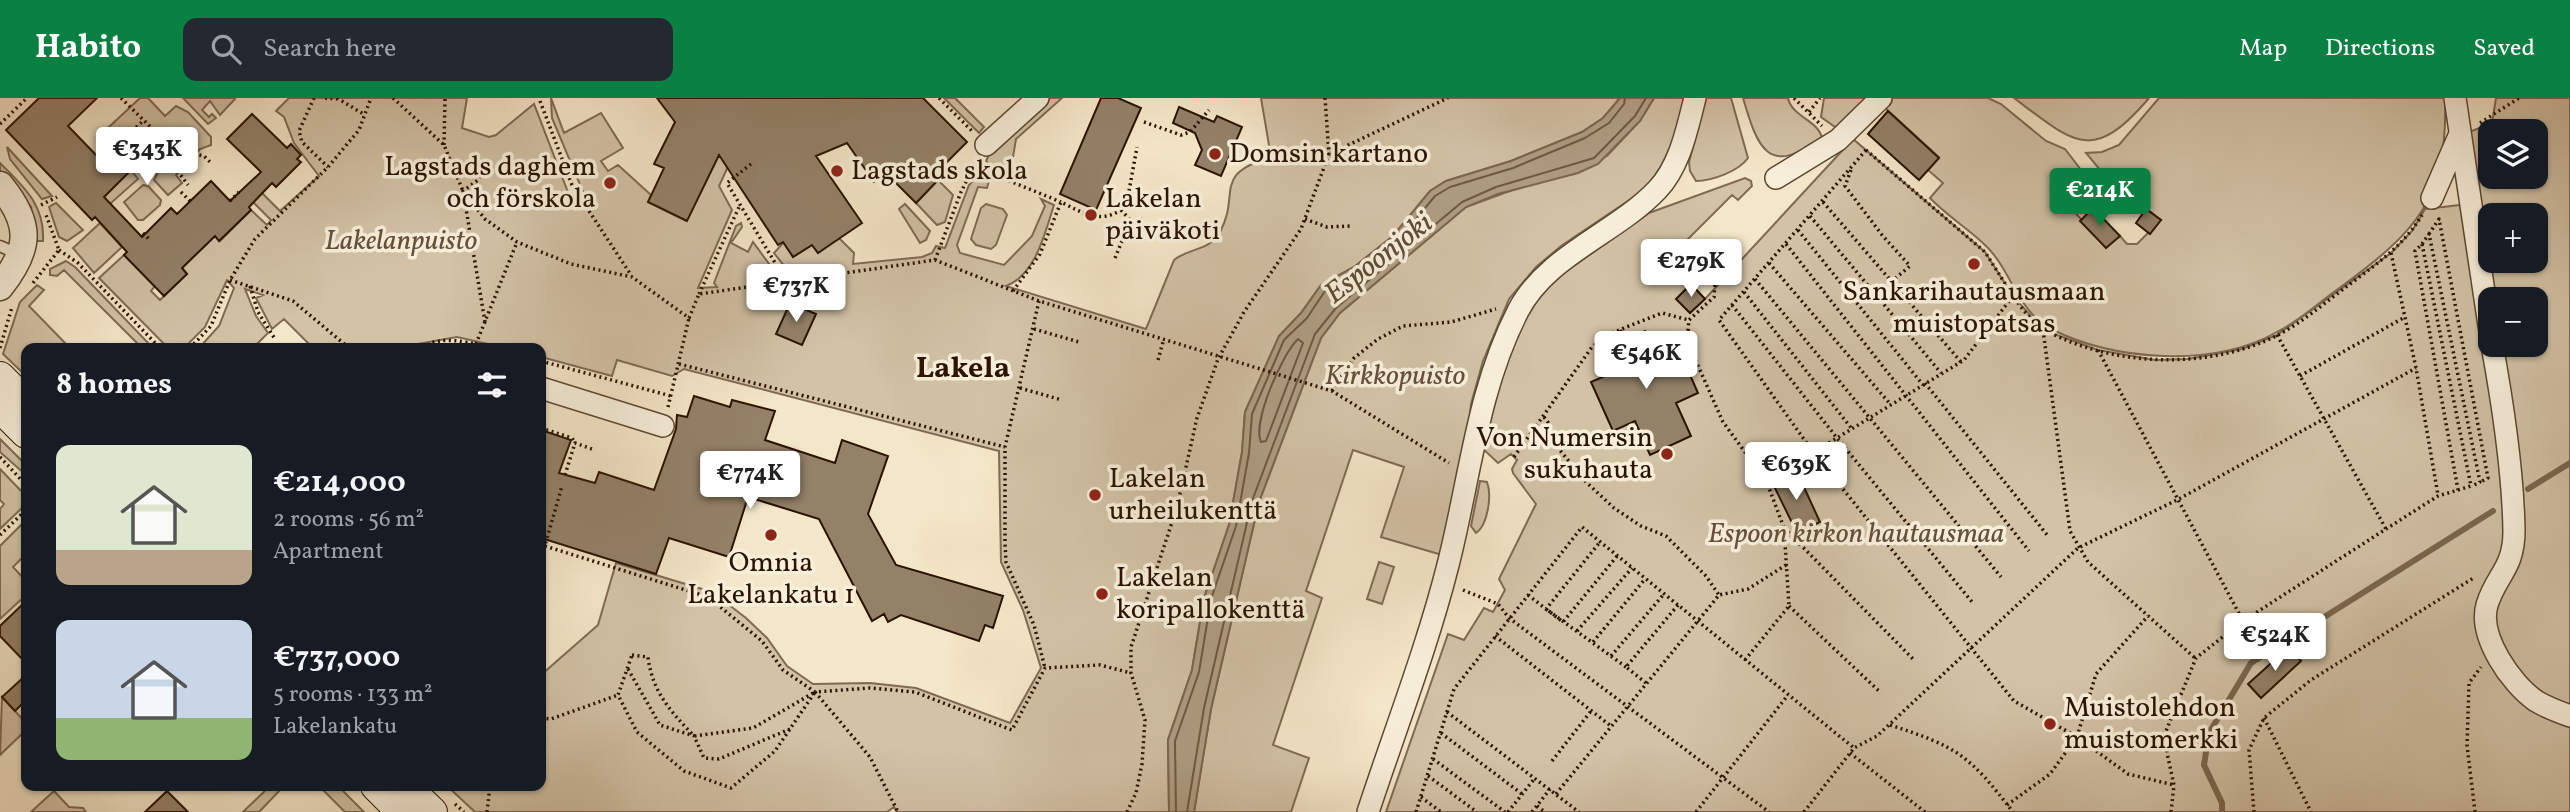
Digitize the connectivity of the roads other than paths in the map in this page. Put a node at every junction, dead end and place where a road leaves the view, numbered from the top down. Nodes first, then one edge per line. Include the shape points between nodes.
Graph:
1 (1038, 98) edge
2 (1695, 98) edge
3 (1881, 98) edge
4 (2455, 98) edge
5 (2459, 136) junction
6 (986, 145) road end
7 (1776, 178) dead end
8 (0, 185) edge
9 (2432, 198) road end
10 (10, 251) edge
11 (0, 287) edge
12 (2483, 287) edge
13 (2495, 357) edge
14 (0, 377) edge
15 (546, 390) edge
16 (21, 398) edge
17 (0, 407) edge
18 (663, 426) road end
19 (21, 428) edge
20 (2570, 716) edge
21 (381, 791) edge
22 (410, 791) edge
23 (402, 812) edge
24 (432, 812) edge
25 (1368, 812) edge

1 - 6 street
2 - 25 street via 1685,137 1658,189 1550,272 1520,308 1498,354 1480,409 1445,576
3 - 7 street via 1845,133
4 - 5 street
5 - 9 street
5 - 12 street
8 - 10 street via 12,200 25,233
10 - 11 street
13 - 20 street via 2514,532 2509,567 2486,607 2486,628 2521,688
14 - 16 main road
15 - 18 street
17 - 19 main road
21 - 23 main road
22 - 24 main road

